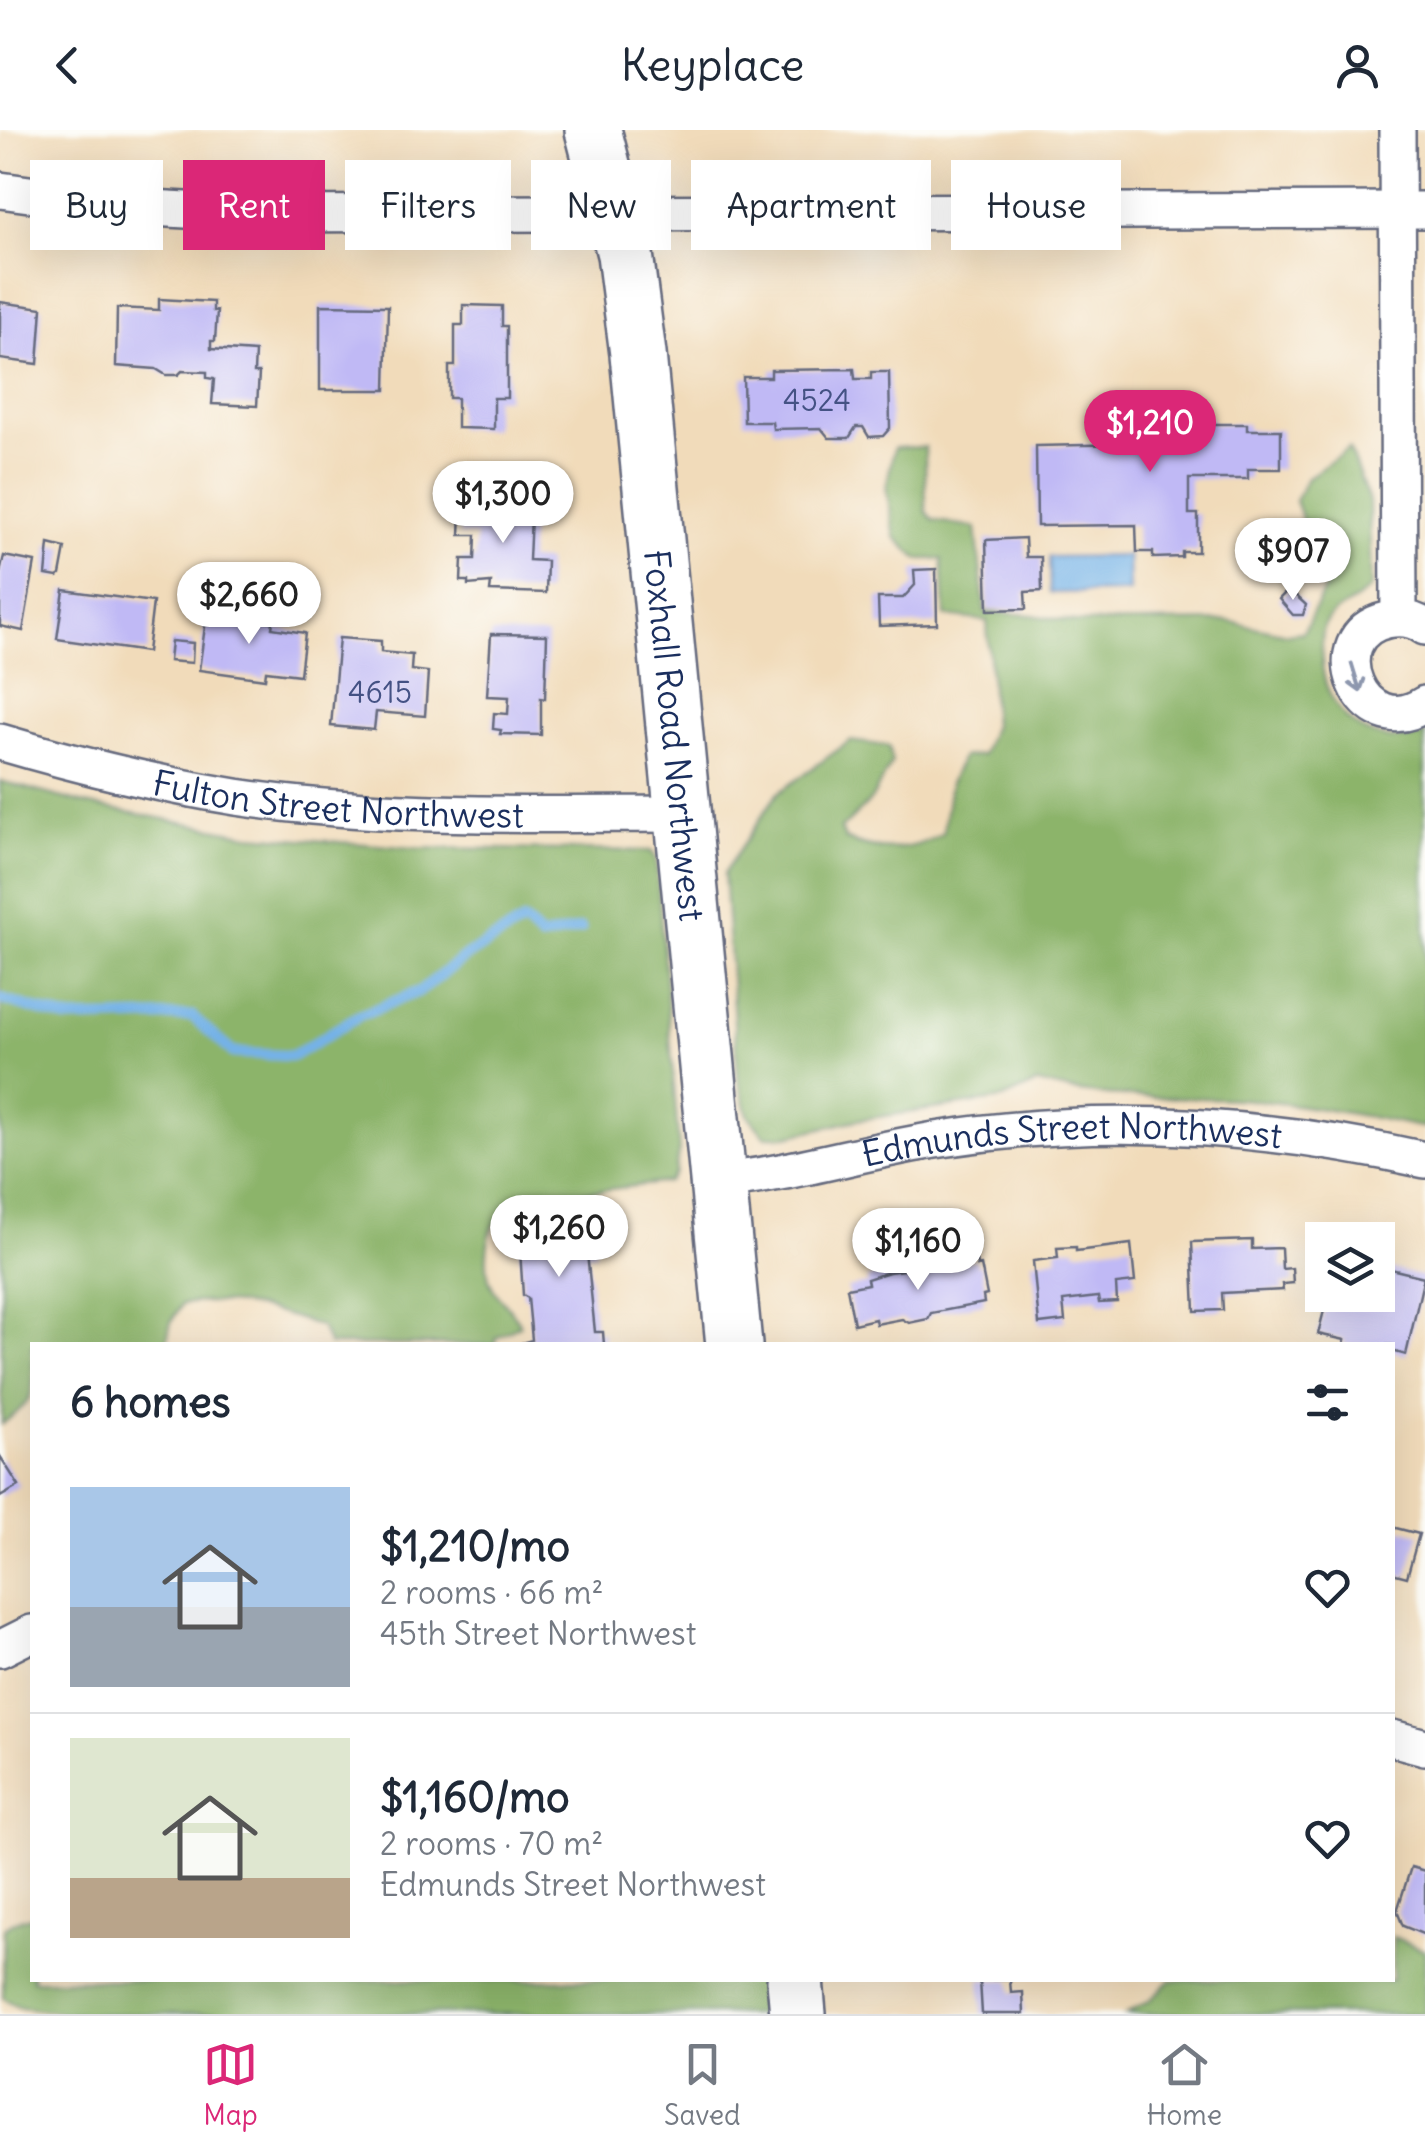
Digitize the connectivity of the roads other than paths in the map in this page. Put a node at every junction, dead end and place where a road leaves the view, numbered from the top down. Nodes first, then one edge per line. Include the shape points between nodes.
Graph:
1 (593, 130) edge
2 (1397, 130) edge
3 (602, 160) edge
4 (0, 190) edge
5 (671, 210) edge
6 (1411, 210) edge
7 (531, 211) edge
8 (622, 250) edge
9 (1412, 622) edge
10 (1425, 704) edge
11 (0, 742) edge
12 (683, 814) junction
13 (1425, 1160) edge
14 (718, 1181) junction
15 (734, 1342) edge
16 (30, 1635) edge
17 (0, 1650) edge
18 (1395, 1739) edge
19 (1425, 1748) edge
20 (795, 1982) edge
21 (798, 2014) edge

1 - 3 main road, Foxhall Road Northwest
2 - 6 street
4 - 7 street via 255,214
5 - 6 street
6 - 9 street
8 - 12 main road, Foxhall Road Northwest
9 -> 10 street via 1381,621 1365,632 1350,665 1364,699 1379,709 1398,714
11 - 12 street, Fulton Street Northwest via 141,779 283,802 434,812
12 - 14 main road, Foxhall Road Northwest
13 - 14 street, Edmunds Street Northwest via 1292,1136 1071,1126 942,1139
14 - 15 main road, Foxhall Road Northwest
16 - 17 street
18 - 19 street
20 - 21 main road

